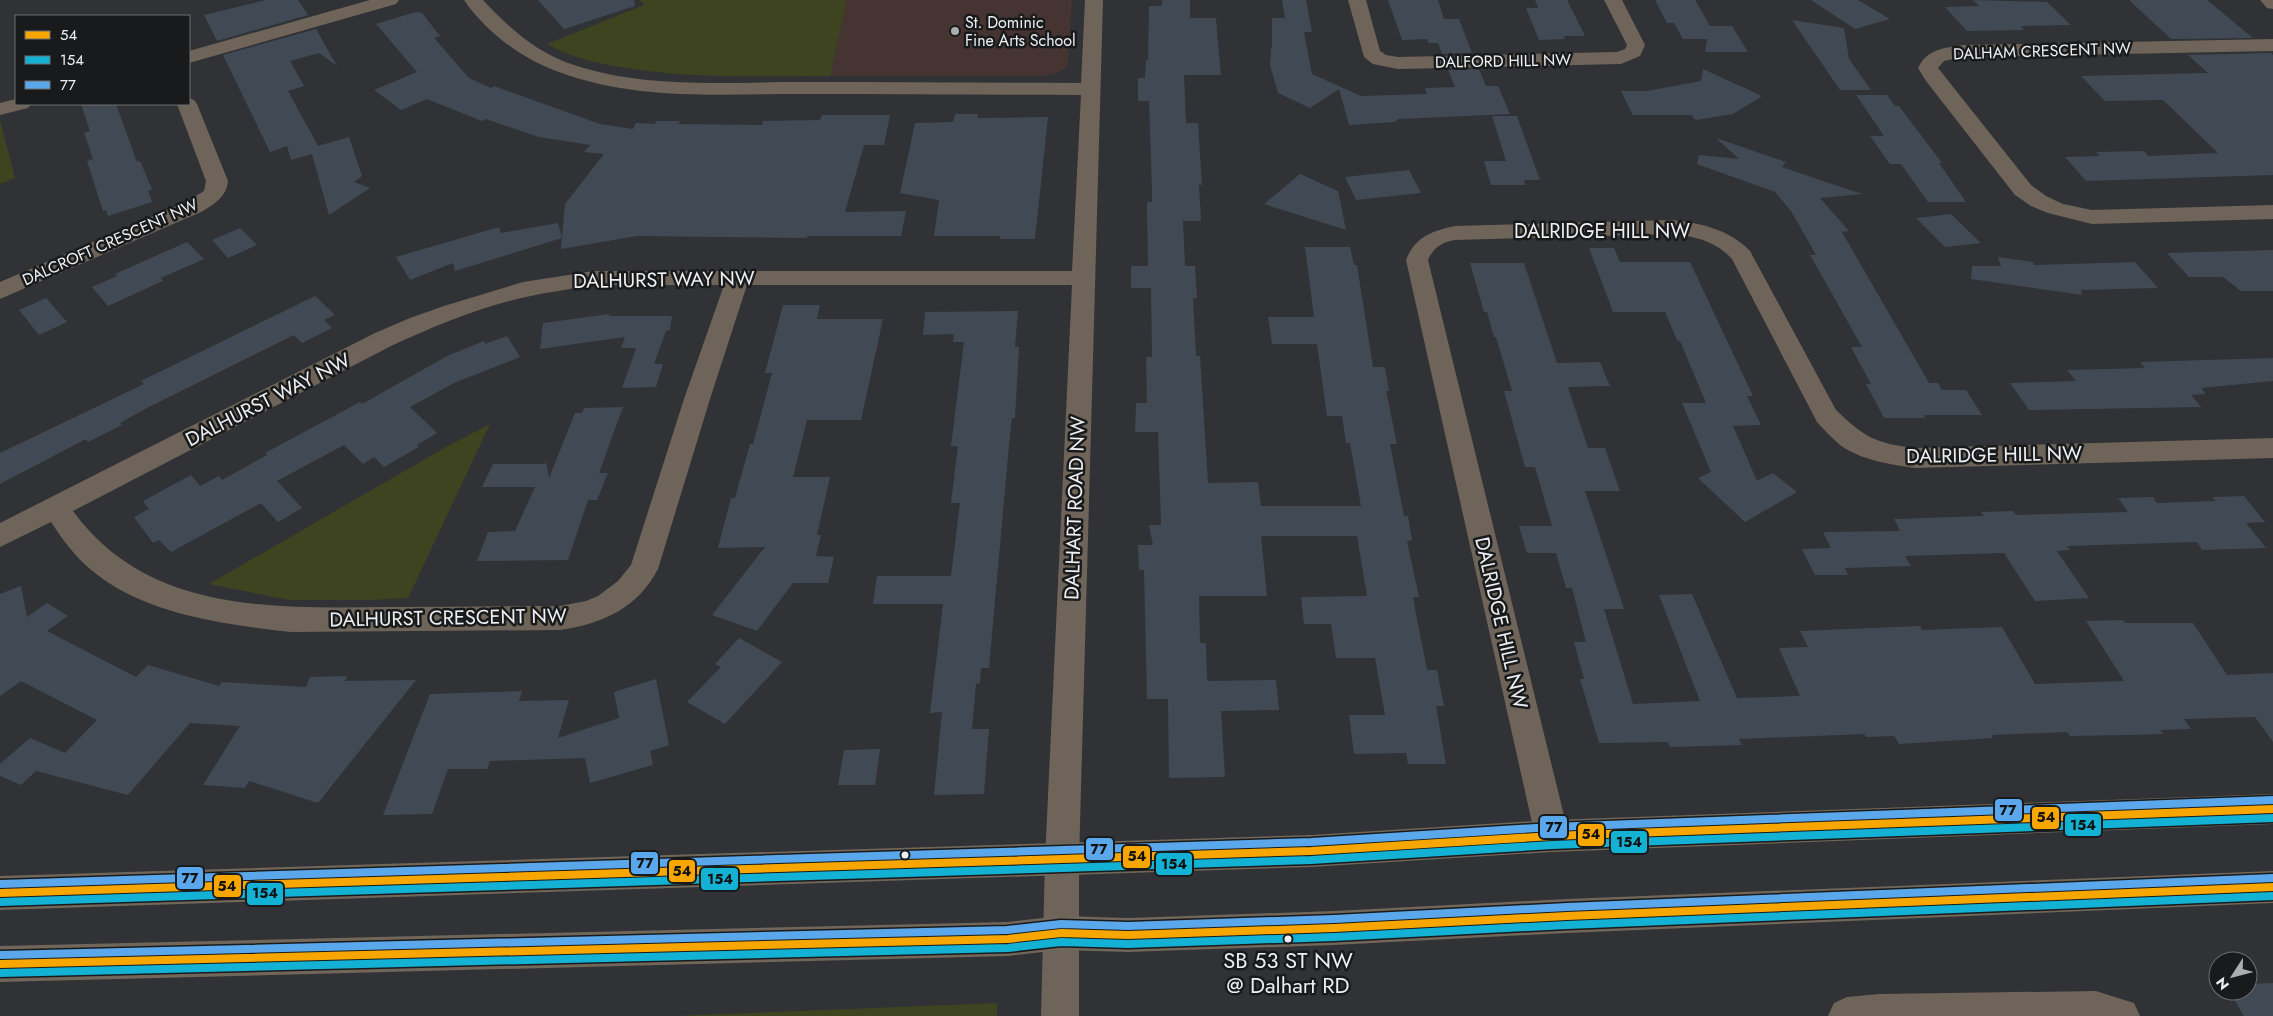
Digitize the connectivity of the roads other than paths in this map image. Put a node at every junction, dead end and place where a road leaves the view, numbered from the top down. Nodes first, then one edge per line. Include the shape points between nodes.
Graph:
1 (390, 0) edge
2 (473, 0) edge
3 (1094, 0) edge
4 (1358, 0) edge
5 (1613, 0) edge
6 (2268, 0) edge
7 (2273, 4) edge
8 (2273, 45) edge
9 (190, 57) edge
10 (1092, 89) junction
11 (17, 105) edge
12 (187, 105) edge
13 (0, 109) edge
14 (2273, 212) edge
15 (738, 278) junction
16 (1084, 278) junction
17 (0, 291) edge
18 (2273, 448) edge
19 (56, 509) junction
20 (0, 536) edge
21 (2273, 809) edge
22 (1552, 836) junction
23 (1062, 860) junction
24 (2273, 887) edge
25 (0, 893) edge
26 (1061, 933) junction
27 (0, 964) edge
28 (1060, 1016) edge
29 (1847, 1016) edge
30 (2121, 1016) edge

1 - 9 street
2 - 10 street via 513,41 531,53 586,75 631,84 698,88
3 - 10 street, DALHART ROAD NW
4 - 5 street, DALFORD HILL NW via 1371,53 1380,60 1398,64 1622,58 1633,52 1636,45
6 - 7 street
8 - 14 street, DALHAM CRESCENT NW via 1963,51 1937,56 1928,68 2023,190 2050,207 2092,217
10 - 16 street, DALHART ROAD NW
11 - 13 street
12 - 17 street, DALCROFT CRESCENT NW via 217,181 210,196 197,205
15 - 16 street, DALHURST WAY NW
15 - 19 street, DALHURST WAY NW via 594,278 523,290 452,311 384,340
15 - 19 street, DALHURST CRESCENT NW via 644,569 619,598 591,612 560,618 290,620 246,616 179,601 136,585 81,546
16 - 23 street, DALHART ROAD NW
18 - 22 street, DALRIDGE HILL NW via 1896,456 1862,446 1826,416 1742,256 1727,242 1686,228 1456,233 1429,241 1420,249 1417,260
19 - 20 street, DALHURST WAY NW
21 - 22 main road
22 - 23 main road via 1311,851
23 - 25 main road
23 - 26 street, DALHART ROAD NW
24 - 26 main road via 1334,928 1128,935
26 - 27 main road via 1008,939
26 - 28 street, DALHART ROAD NW
29 - 30 street via 2096,1009

